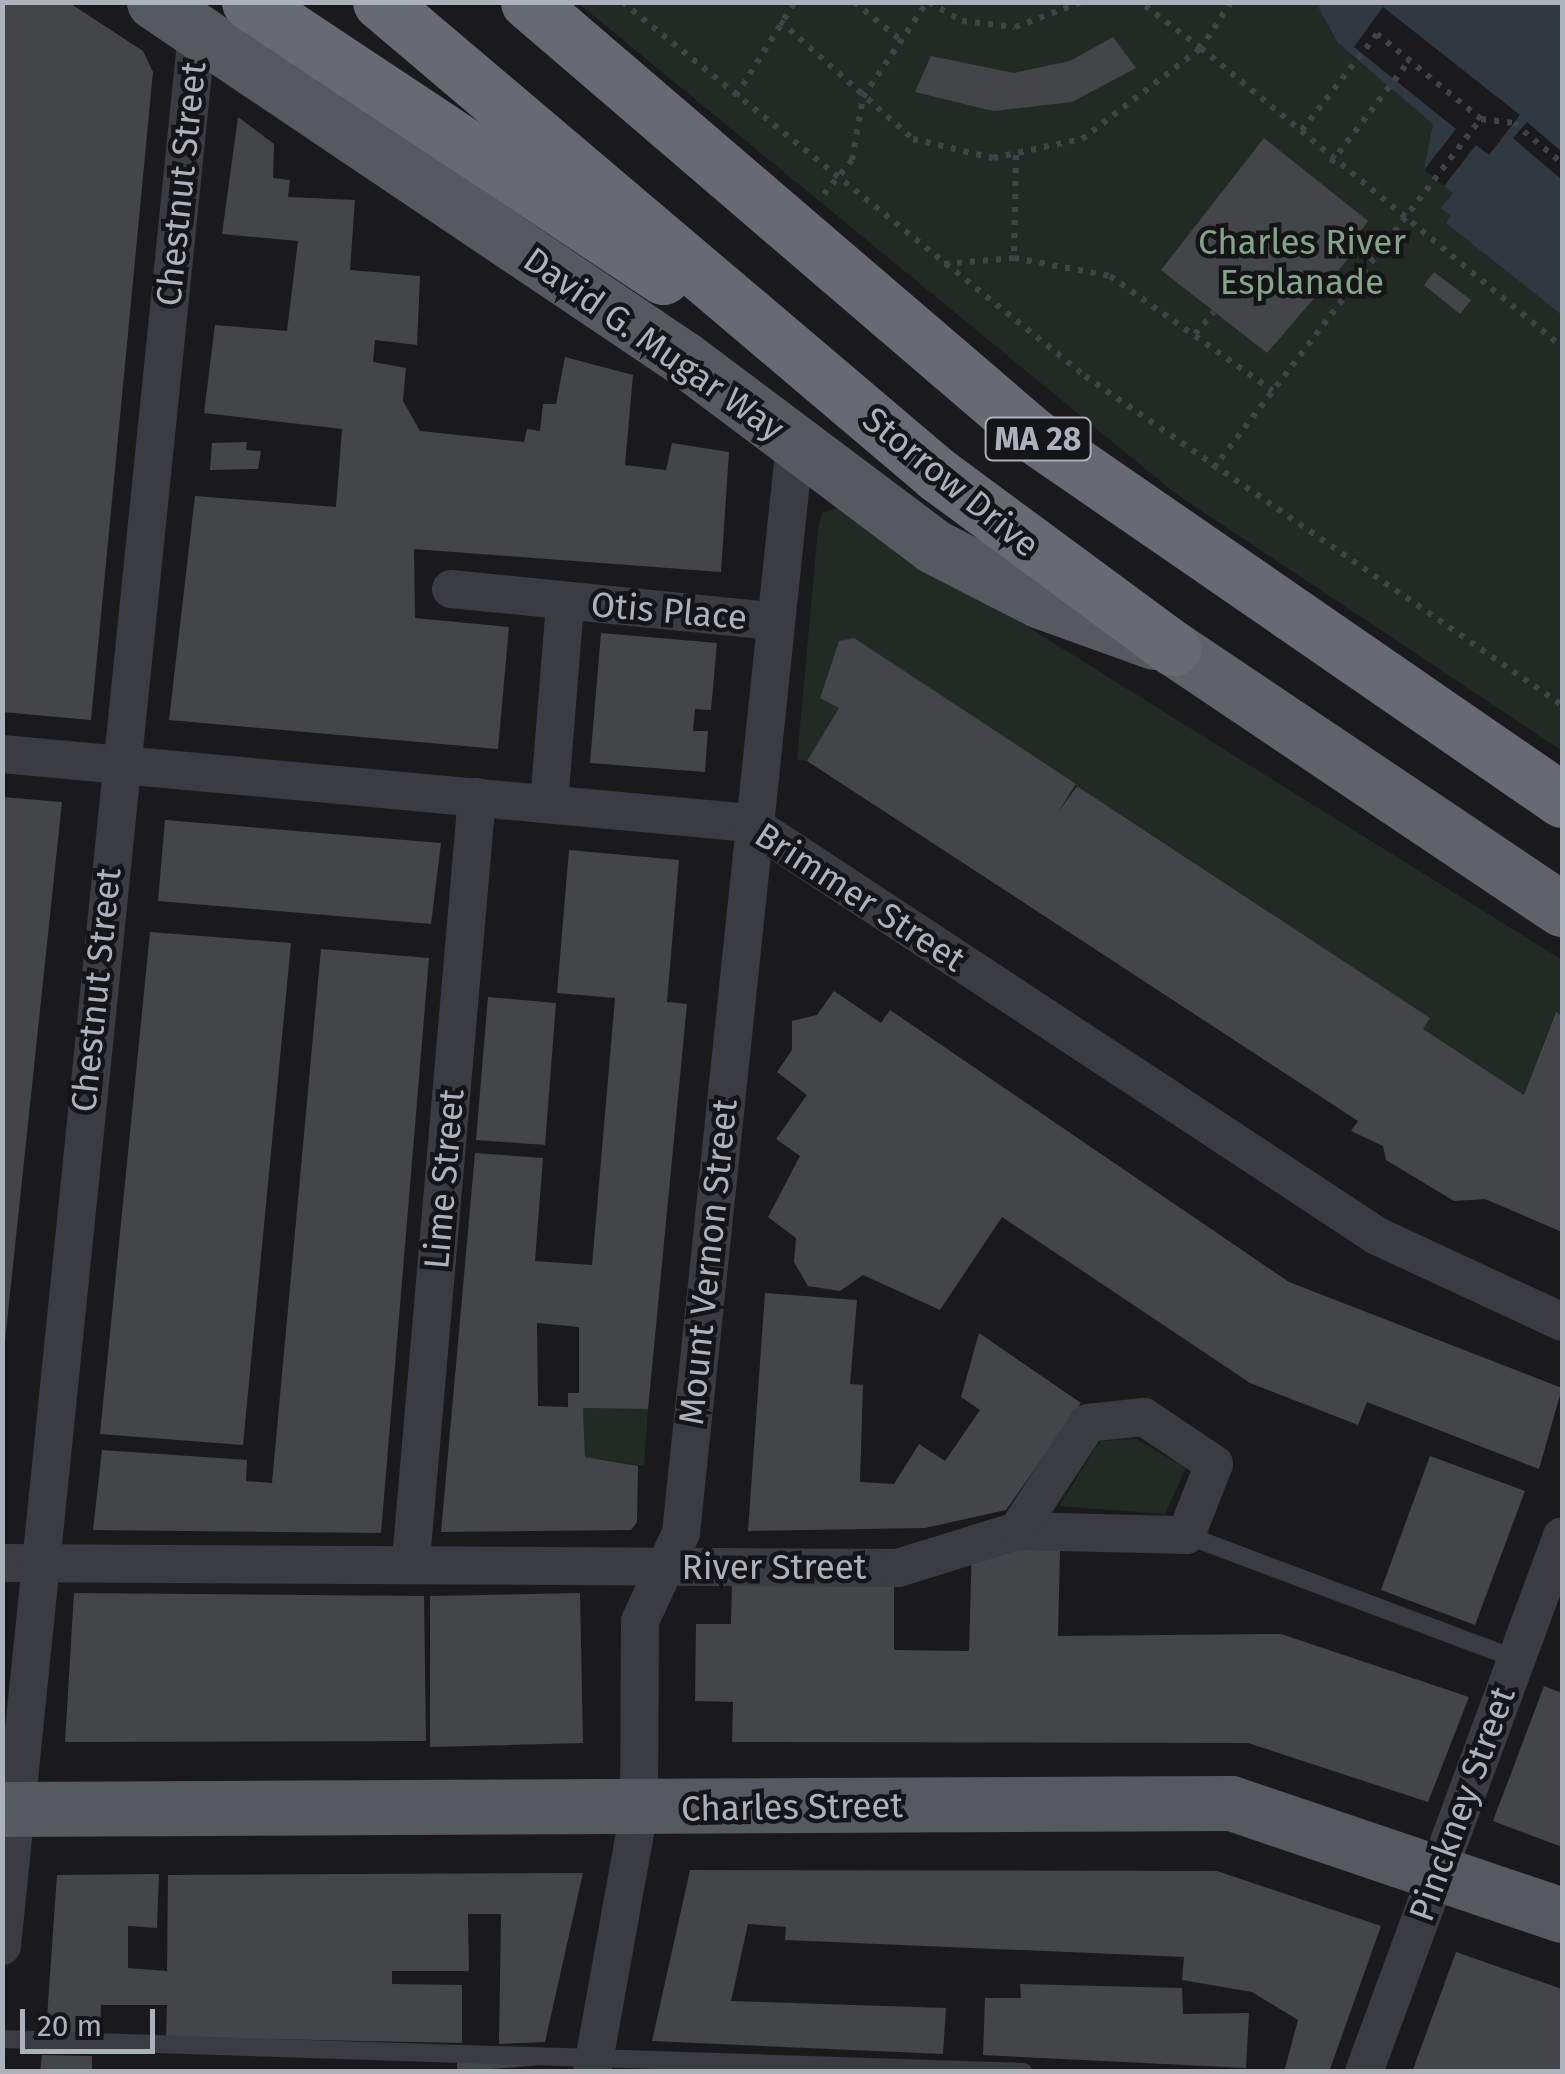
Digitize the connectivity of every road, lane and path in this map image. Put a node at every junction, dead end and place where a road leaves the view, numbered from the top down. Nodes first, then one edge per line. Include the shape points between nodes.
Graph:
1 (154, 2) edge
2 (249, 2) edge
3 (380, 2) edge
4 (622, 2) edge
5 (796, 2) edge
6 (928, 2) edge
7 (1082, 2) edge
8 (1140, 2) edge
9 (1231, 2) edge
10 (857, 3) edge
11 (532, 10) edge
12 (780, 22) junction
13 (197, 34) junction
14 (902, 41) junction
15 (1202, 48) junction
16 (1409, 61) junction
17 (736, 96) junction
18 (863, 97) junction
19 (1481, 119) junction
20 (1298, 135) junction
21 (1016, 155) junction
22 (1562, 163) edge
23 (1331, 164) junction
24 (838, 181) junction
25 (1402, 219) junction
26 (788, 231) junction
27 (1014, 258) junction
28 (943, 264) junction
29 (1214, 312) dead end
30 (1195, 334) junction
31 (1562, 347) edge
32 (794, 354) junction
33 (1273, 391) junction
34 (795, 442) junction
35 (1213, 469) junction
36 (450, 589) dead end
37 (565, 602) junction
38 (773, 621) junction
39 (1173, 648) junction
40 (1562, 705) edge
41 (2, 754) edge
42 (119, 764) junction
43 (478, 797) junction
44 (1562, 800) edge
45 (549, 803) junction
46 (750, 823) junction
47 (1562, 909) edge
48 (1562, 1322) edge
49 (1018, 1531) junction
50 (1186, 1535) junction
51 (1562, 1536) edge
52 (411, 1560) junction
53 (20, 1564) edge
54 (668, 1566) junction
55 (1516, 1659) junction
56 (10, 1808) edge
57 (639, 1812) junction
58 (1437, 1870) junction
59 (1562, 1916) edge
60 (2, 1946) edge
61 (2, 2039) edge
62 (594, 2062) edge
63 (1022, 2072) edge
64 (1364, 2072) edge

1 - 13 main road, David G. Mugar Way
2 - 32 highway via 490,170
3 - 32 highway, Storrow Drive
4 - 17 path
5 - 12 path
6 - 7 path via 962,21 1015,28
6 - 14 path
8 - 15 path
9 - 15 path
10 - 14 path
11 - 26 highway, MA 28
12 - 17 path
12 - 18 path
13 - 34 main road, David G. Mugar Way
13 - 42 street, Chestnut Street
14 - 18 path
15 - 20 path
15 - 21 path via 1082,138
16 - 19 path
16 - 20 path via 1377,34
16 - 23 path
17 - 24 path
18 - 21 path via 935,149
18 - 24 path via 852,160
19 - 22 path via 1514,124
19 - 25 path
20 - 23 path
21 - 27 path
23 - 25 path
24 - 26 path
24 - 28 path
25 - 31 path
25 - 33 path
26 - 44 highway, MA 28 via 1136,512
27 - 28 path
27 - 30 path via 1110,276
28 - 35 path
29 - 30 path
30 - 33 path
32 - 39 highway, Storrow Drive via 980,508
33 - 35 path
34 - 38 street, Mount Vernon Street
34 - 39 main road, David G. Mugar Way via 982,574
35 - 40 path
36 - 37 street, Otis Place
37 - 38 street, Otis Place
37 - 45 street, Otis Place
38 - 46 street, Mount Vernon Street
39 - 47 highway, Storrow Drive
41 - 42 street, Brimmer Street
42 - 43 street, Brimmer Street
42 - 53 street, Chestnut Street
43 - 45 street, Brimmer Street
43 - 52 street, Lime Street
45 - 46 street, Brimmer Street
46 - 48 street, Brimmer Street via 1377,1236
46 - 54 street, Mount Vernon Street via 682,1533
49 - 50 street, River Street
49 - 50 street via 1088,1423 1144,1417 1214,1464
49 - 54 street, River Street via 898,1568
50 - 55 lane, River Street
51 - 55 street, Pinckney Street
52 - 53 street, River Street
52 - 54 street, River Street
53 - 56 street, Chestnut Street
54 - 57 street, Mount Vernon Street via 640,1621
55 - 58 street, Pinckney Street
56 - 57 main road, Charles Street
56 - 60 street, Chestnut Street
57 - 58 main road, Charles Street via 1230,1803
57 - 62 street, Mount Vernon Street
58 - 59 main road, Charles Street
58 - 64 street, Pinckney Street
61 - 62 lane
62 - 63 lane

